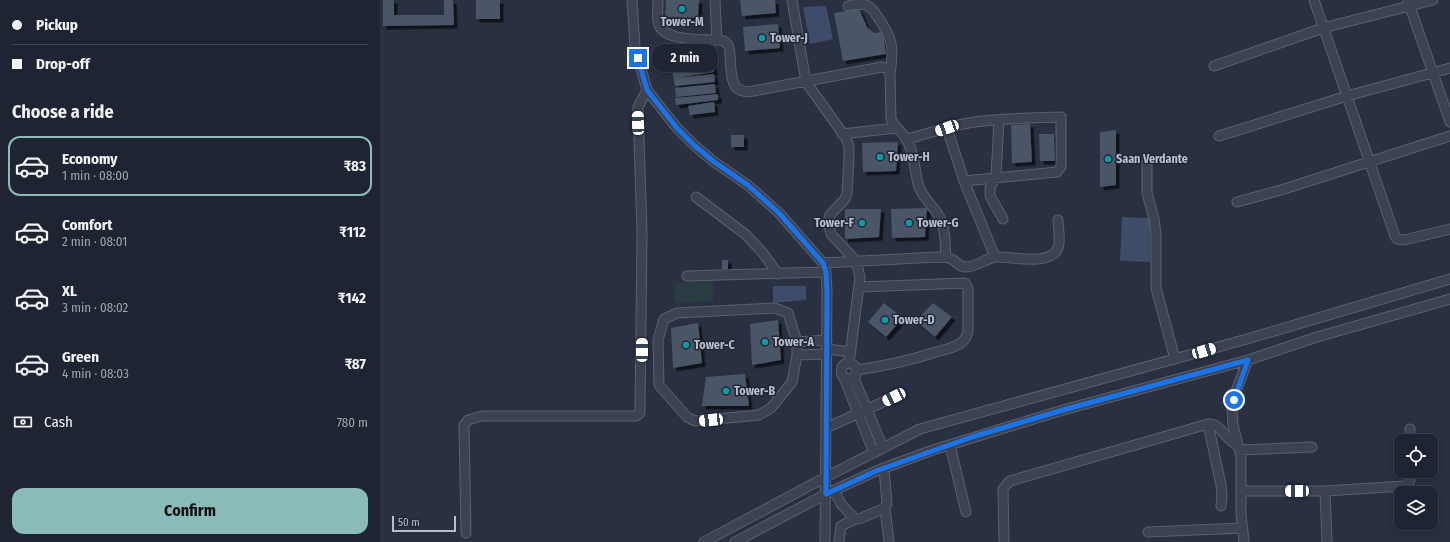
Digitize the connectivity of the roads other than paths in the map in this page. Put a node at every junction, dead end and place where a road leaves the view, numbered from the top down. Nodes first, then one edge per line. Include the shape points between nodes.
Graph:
1 (632, 0) edge
2 (658, 0) edge
3 (715, 0) edge
4 (792, 0) edge
5 (1314, 0) edge
6 (1433, 0) edge
7 (1408, 3) edge
8 (848, 6) dead end
9 (1323, 28) junction
10 (717, 40) junction
11 (1214, 66) dead end
12 (1450, 68) edge
13 (1432, 73) junction
14 (890, 74) junction
15 (806, 82) junction
16 (647, 90) junction
17 (1347, 96) junction
18 (1000, 120) junction
19 (1450, 122) edge
20 (896, 128) junction
21 (947, 128) junction
22 (842, 134) junction
23 (1220, 136) dead end
24 (1450, 136) edge
25 (907, 139) junction
26 (1147, 162) dead end
27 (1369, 162) junction
28 (996, 178) junction
29 (964, 181) junction
30 (696, 197) dead end
31 (1237, 202) dead end
32 (1003, 219) dead end
33 (1058, 220) dead end
34 (1450, 229) edge
35 (946, 257) junction
36 (995, 257) junction
37 (856, 261) junction
38 (823, 263) junction
39 (959, 266) junction
40 (826, 272) junction
41 (778, 274) junction
42 (687, 276) dead end
43 (1450, 279) edge
44 (965, 283) junction
45 (859, 287) junction
46 (1450, 299) edge
47 (798, 342) junction
48 (827, 348) junction
49 (851, 352) junction
50 (797, 355) junction
51 (1175, 358) junction
52 (1248, 360) junction
53 (849, 363) junction
54 (856, 374) junction
55 (844, 378) junction
56 (894, 397) dead end
57 (867, 410) junction
58 (858, 414) junction
59 (1208, 424) junction
60 (826, 428) junction
61 (1410, 430) dead end
62 (1410, 434) edge
63 (950, 445) junction
64 (1312, 447) dead end
65 (883, 448) junction
66 (1239, 448) junction
67 (874, 453) junction
68 (884, 468) junction
69 (826, 477) junction
70 (1410, 478) edge
71 (1241, 491) junction
72 (1325, 491) junction
73 (830, 492) junction
74 (1221, 506) dead end
75 (885, 508) junction
76 (966, 512) dead end
77 (855, 519) junction
78 (1243, 528) junction
79 (1148, 532) dead end
80 (466, 533) dead end
81 (704, 542) edge
82 (735, 542) edge
83 (826, 542) edge
84 (839, 542) edge
85 (889, 542) edge
86 (1004, 542) edge
87 (1244, 542) edge
88 (1327, 542) edge

1 - 16 street via 635,47
2 - 10 street via 658,22 666,34 691,39
3 - 10 street
4 - 15 street
5 - 9 street
6 - 7 street
7 - 9 street
7 - 13 street
8 - 14 street via 864,4 872,8 884,26 891,41 893,54
9 - 11 street
9 - 17 street
10 - 15 street via 723,40 728,44 732,79 741,90 748,92
12 - 13 street
13 - 17 street
13 - 19 street
14 - 15 street via 888,69 882,67
14 - 20 street via 890,115
15 - 22 street
16 - 38 street via 694,145 749,186 779,213
16 - 80 street via 638,107 642,233 640,413 636,416 482,416 468,420 464,425
17 - 23 street
17 - 27 street
18 - 21 street
18 - 28 street
18 - 28 street via 1061,117 1061,167 1057,172
20 - 22 street
20 - 25 street
21 - 25 street
21 - 29 street
22 - 37 street via 849,147 847,193 845,199 830,215 828,222 831,234
24 - 27 street
25 - 35 street via 920,189 941,220
26 - 51 street via 1147,193 1156,234 1156,288
27 - 31 street
27 - 34 street via 1397,239 1404,240
28 - 29 street
28 - 32 street via 990,188 990,196
29 - 36 street
30 - 41 street via 745,234
33 - 36 street via 1059,244 1054,253 1036,260
35 - 37 street
35 - 39 street via 954,260
36 - 39 street via 967,267
37 - 38 street
37 - 45 street via 860,277
38 - 40 street
39 - 44 street
40 - 41 street
40 - 48 street
41 - 42 street
43 - 51 street via 1360,307
44 - 45 street
44 - 54 street via 968,288 966,339 960,344 908,361
45 - 49 street
46 - 52 street via 1317,337
47 - 48 street
47 - 50 street
47 - 50 street via 788,313 774,308 677,313 664,319 658,340 659,385 687,417 695,421 758,415 771,408 792,382
48 - 49 street
48 - 50 street
48 - 60 street
49 - 53 street
51 - 65 street via 938,424
52 - 63 street via 1063,410
52 - 66 street via 1232,409
53 - 54 street via 854,365
53 - 55 street via 841,369
54 - 55 street via 850,379
54 - 57 street
55 - 58 street
56 - 57 street
57 - 58 street
57 - 65 street
58 - 60 street
58 - 67 street
59 - 66 street via 1217,426
59 - 74 street via 1221,486
59 - 86 street via 1006,484 1003,489
60 - 69 street
61 - 62 street
63 - 68 street
63 - 76 street
64 - 66 street
65 - 67 street
66 - 71 street
67 - 69 street
68 - 73 street
68 - 75 street via 887,504
69 - 73 street
69 - 81 street
70 - 72 street via 1406,486
71 - 72 street
71 - 78 street
72 - 88 street
73 - 77 street
73 - 82 street
73 - 83 street
75 - 77 street
75 - 85 street
77 - 84 street via 841,526
78 - 79 street
78 - 87 street

